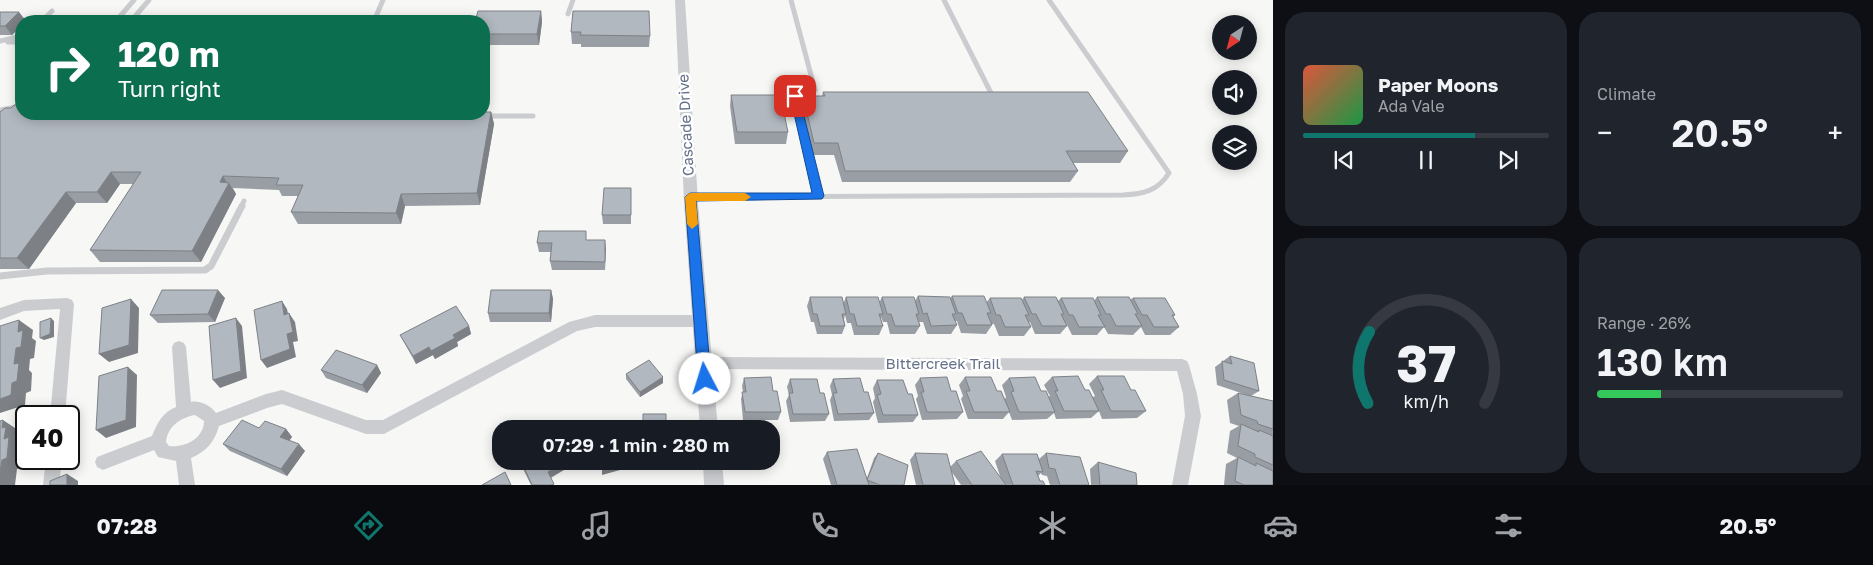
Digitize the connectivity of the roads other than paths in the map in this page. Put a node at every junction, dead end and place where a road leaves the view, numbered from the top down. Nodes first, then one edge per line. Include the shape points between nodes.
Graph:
1 (134, 0) edge
2 (149, 0) edge
3 (383, 0) edge
4 (573, 0) edge
5 (680, 0) edge
6 (790, 0) edge
7 (944, 0) edge
8 (1049, 0) edge
9 (52, 11) dead end
10 (568, 14) dead end
11 (48, 15) edge
12 (121, 15) edge
13 (136, 15) edge
14 (377, 15) edge
15 (15, 37) edge
16 (0, 41) edge
17 (15, 42) edge
18 (992, 95) edge
19 (15, 107) edge
20 (0, 110) edge
21 (490, 116) edge
22 (533, 116) dead end
23 (819, 196) junction
24 (690, 197) junction
25 (244, 201) dead end
26 (0, 276) edge
27 (0, 314) edge
28 (700, 322) junction
29 (179, 347) dead end
30 (703, 363) junction
31 (58, 405) edge
32 (184, 410) junction
33 (708, 420) edge
34 (212, 422) junction
35 (159, 441) junction
36 (183, 454) junction
37 (103, 462) dead end
38 (53, 470) edge
39 (713, 470) edge
40 (51, 485) edge
41 (186, 485) edge
42 (714, 485) edge
43 (1180, 485) edge

1 - 12 lane
2 - 13 lane
3 - 14 lane
4 - 10 lane
5 - 24 street, Cascade Drive
6 - 23 lane via 815,90 795,96
7 - 18 lane
8 - 23 lane via 1168,173 1166,180 1152,192
9 - 11 lane
15 - 16 lane
16 - 17 lane
19 - 20 lane
21 - 22 lane
23 - 24 lane
24 - 28 street, Cascade Drive
25 - 26 lane via 211,266 205,270 47,271
27 - 31 street via 27,304 67,304
28 - 30 street, Cascade Drive
28 - 34 street via 595,321 574,326 384,427 366,427 282,397
29 - 32 street
30 - 33 street, Cascade Drive
30 - 43 street, Bittercreek Trail via 1182,365 1193,416
32 - 34 street via 206,410 212,416
32 - 35 street via 164,425
34 - 36 street via 208,436 199,446
35 - 36 street via 159,446 166,453
35 - 37 street
36 - 41 street
38 - 40 street
39 - 42 street

